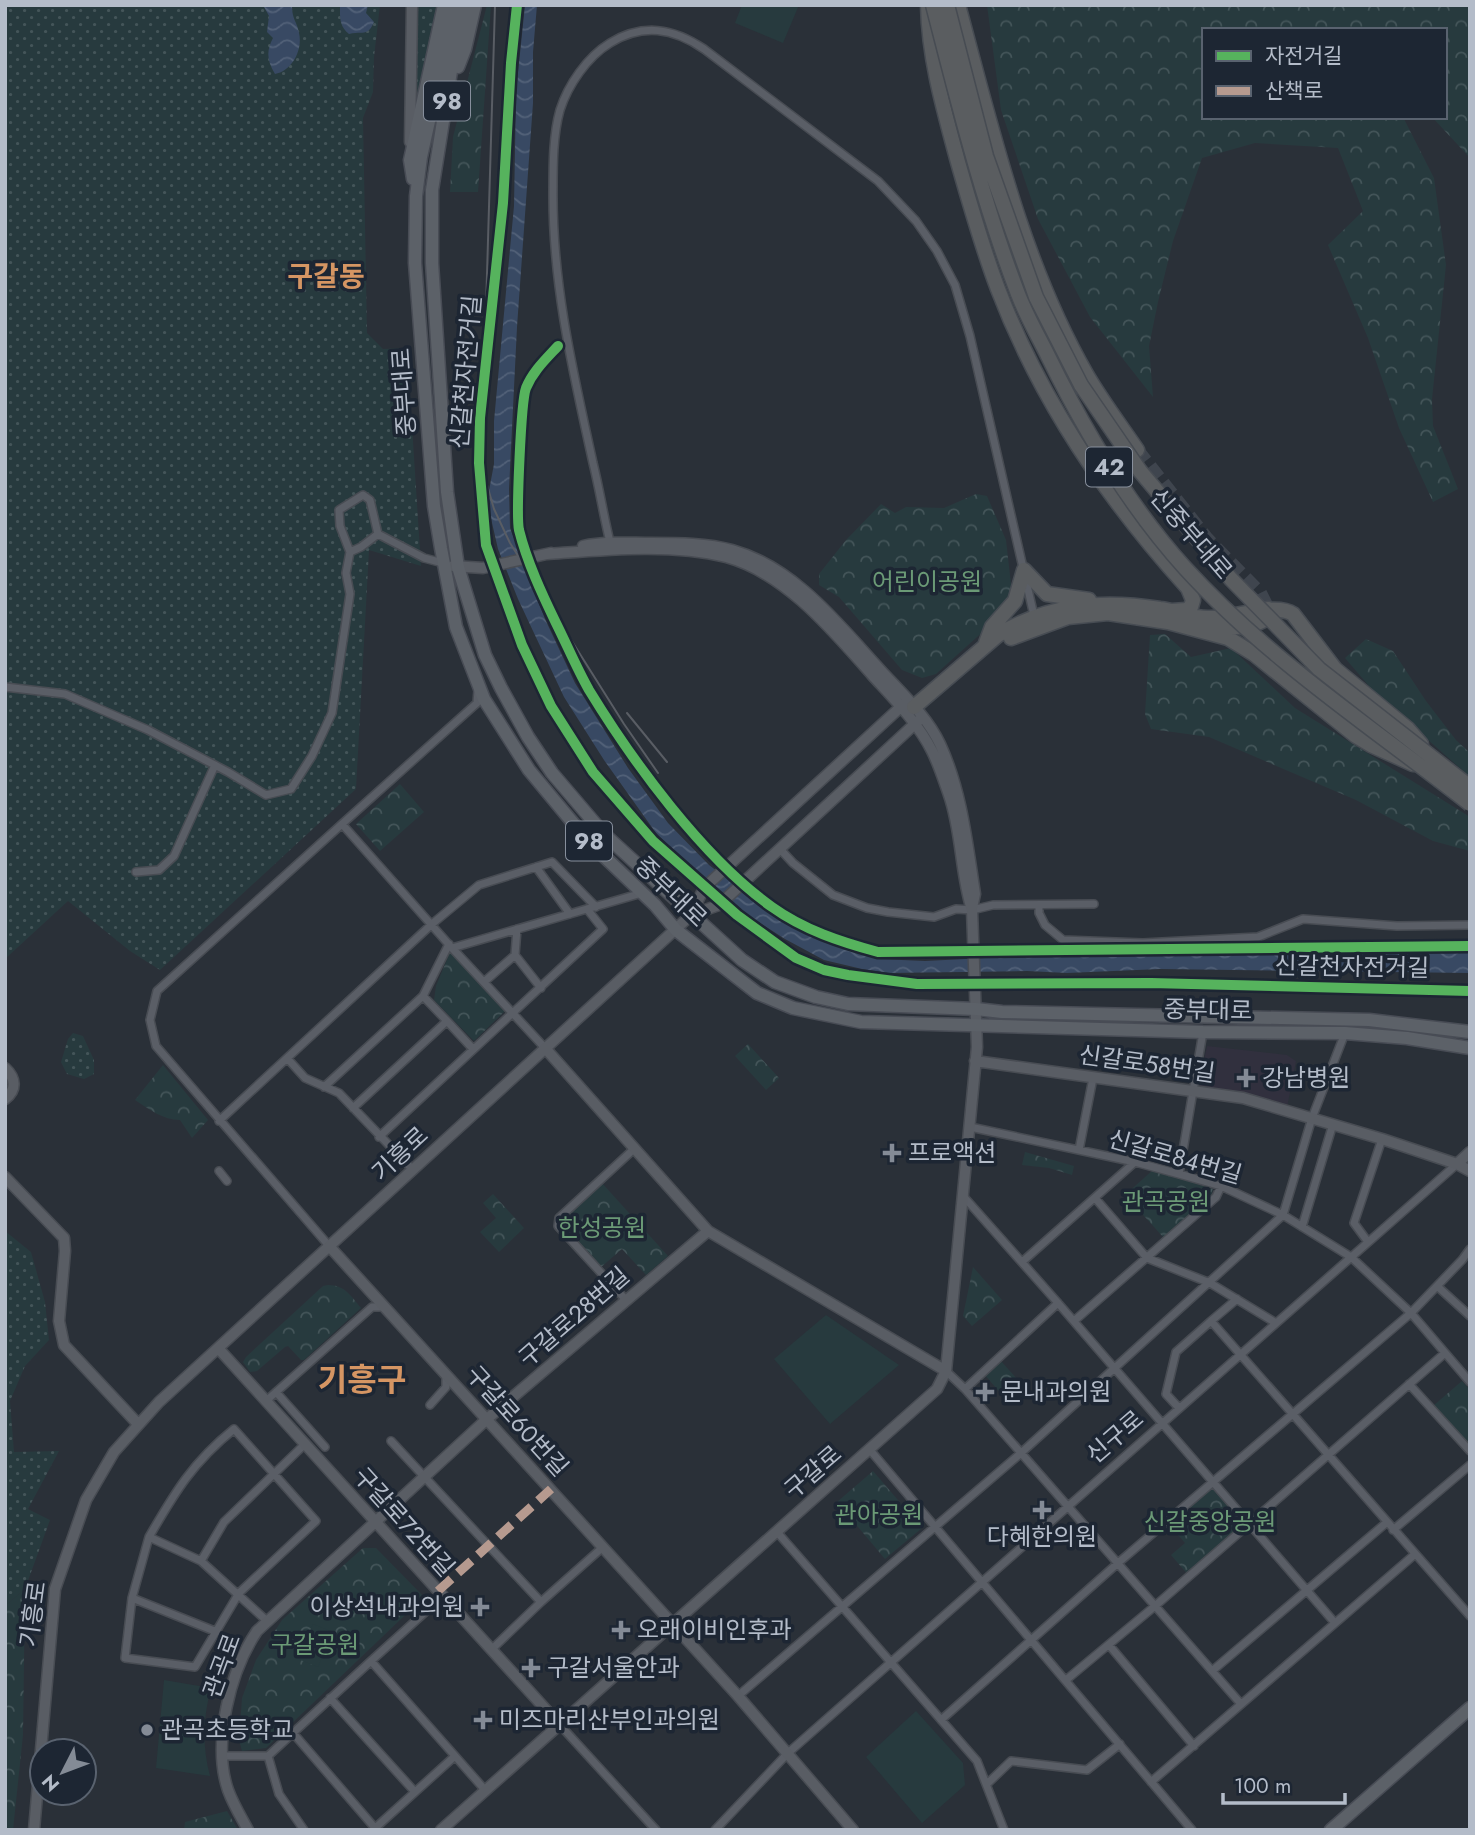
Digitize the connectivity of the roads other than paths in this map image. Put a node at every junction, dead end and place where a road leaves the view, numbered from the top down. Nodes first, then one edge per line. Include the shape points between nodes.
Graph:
1 (412, 5) edge
2 (444, 5) edge
3 (455, 5) edge
4 (465, 5) edge
5 (475, 5) edge
6 (928, 5) edge
7 (933, 5) edge
8 (947, 5) edge
9 (958, 5) edge
10 (450, 83) junction
11 (410, 160) junction
12 (416, 195) junction
13 (1137, 450) tunnel mouth
14 (378, 534) junction
15 (611, 547) junction
16 (350, 552) junction
17 (443, 563) junction
18 (457, 567) junction
19 (1024, 570) junction
20 (1097, 604) junction
21 (1173, 617) junction
22 (1036, 622) junction
23 (985, 645) junction
24 (478, 685) junction
25 (5, 687) edge
26 (477, 703) junction
27 (913, 712) junction
28 (493, 714) junction
29 (1429, 763) junction
30 (215, 765) junction
31 (1470, 787) edge
32 (1470, 804) edge
33 (342, 824) junction
34 (780, 849) junction
35 (536, 867) junction
36 (136, 872) dead end
37 (643, 893) junction
38 (1094, 904) dead end
39 (1039, 905) junction
40 (596, 907) junction
41 (587, 909) junction
42 (972, 910) junction
43 (570, 914) junction
44 (691, 915) junction
45 (432, 924) junction
46 (1470, 925) edge
47 (517, 929) junction
48 (676, 930) junction
49 (451, 946) junction
50 (515, 955) junction
51 (484, 982) junction
52 (541, 988) junction
53 (423, 996) junction
54 (976, 1009) junction
55 (513, 1014) junction
56 (447, 1021) junction
57 (978, 1026) junction
58 (1203, 1032) junction
59 (1470, 1032) edge
60 (1345, 1033) junction
61 (545, 1048) junction
62 (1470, 1048) edge
63 (473, 1049) junction
64 (287, 1058) junction
65 (975, 1061) junction
66 (5, 1068) edge
67 (1093, 1078) junction
68 (324, 1087) junction
69 (1194, 1091) junction
70 (5, 1099) edge
71 (353, 1108) junction
72 (1312, 1118) junction
73 (219, 1121) junction
74 (1333, 1124) junction
75 (970, 1127) junction
76 (379, 1137) junction
77 (1382, 1139) junction
78 (635, 1148) junction
79 (1079, 1150) junction
80 (1470, 1152) edge
81 (1135, 1162) junction
82 (1457, 1164) junction
83 (413, 1170) junction
84 (219, 1171) dead end
85 (1470, 1171) edge
86 (1180, 1174) junction
87 (5, 1177) edge
88 (227, 1181) dead end
89 (1221, 1186) junction
90 (964, 1197) junction
91 (1095, 1198) junction
92 (1283, 1215) junction
93 (1302, 1227) junction
94 (708, 1231) junction
95 (1368, 1242) junction
96 (330, 1247) junction
97 (1470, 1249) edge
98 (1351, 1257) junction
99 (1147, 1258) junction
100 (1022, 1262) junction
101 (1466, 1262) edge
102 (1210, 1283) junction
103 (1437, 1286) junction
104 (1237, 1299) junction
105 (626, 1300) junction
106 (1058, 1303) junction
107 (388, 1309) junction
108 (1411, 1312) junction
109 (1470, 1315) edge
110 (1074, 1321) junction
111 (1211, 1321) junction
112 (1276, 1323) junction
113 (218, 1348) junction
114 (1445, 1353) junction
115 (1240, 1355) junction
116 (1115, 1369) junction
117 (946, 1371) junction
118 (446, 1374) junction
119 (1469, 1381) edge
120 (1409, 1384) junction
121 (965, 1389) junction
122 (275, 1392) junction
123 (266, 1401) junction
124 (430, 1405) dead end
125 (1180, 1408) junction
126 (1293, 1415) junction
127 (487, 1419) junction
128 (1162, 1423) junction
129 (138, 1424) junction
130 (391, 1441) dead end
131 (305, 1444) junction
132 (325, 1447) dead end
133 (870, 1451) junction
134 (1470, 1451) edge
135 (1021, 1453) junction
136 (1328, 1456) junction
137 (1470, 1465) edge
138 (274, 1474) junction
139 (425, 1476) junction
140 (1213, 1482) junction
141 (1068, 1506) junction
142 (376, 1522) junction
143 (1387, 1523) junction
144 (1250, 1524) junction
145 (935, 1526) junction
146 (1393, 1530) junction
147 (777, 1532) junction
148 (149, 1537) junction
149 (603, 1547) junction
150 (1414, 1555) junction
151 (201, 1561) junction
152 (1118, 1563) junction
153 (983, 1581) junction
154 (1307, 1591) junction
155 (239, 1593) junction
156 (443, 1596) junction
157 (132, 1598) junction
158 (541, 1602) junction
159 (1470, 1602) edge
160 (1155, 1606) junction
161 (841, 1607) junction
162 (1462, 1608) junction
163 (1470, 1616) edge
164 (267, 1621) junction
165 (1335, 1623) junction
166 (673, 1624) junction
167 (217, 1632) junction
168 (1032, 1640) junction
169 (1109, 1645) junction
170 (491, 1650) junction
171 (371, 1661) junction
172 (890, 1663) junction
173 (1212, 1671) junction
174 (1066, 1681) junction
175 (738, 1696) junction
176 (330, 1698) junction
177 (1241, 1704) junction
178 (1470, 1708) edge
179 (941, 1720) junction
180 (559, 1724) junction
181 (293, 1733) junction
182 (1120, 1744) junction
183 (1194, 1746) junction
184 (788, 1753) junction
185 (224, 1756) junction
186 (268, 1756) junction
187 (455, 1756) junction
188 (1151, 1782) junction
189 (987, 1784) junction
190 (485, 1790) junction
191 (415, 1792) junction
192 (374, 1829) edge
193 (34, 1830) edge
194 (247, 1830) edge
195 (304, 1830) edge
196 (441, 1830) edge
197 (656, 1830) edge
198 (715, 1830) edge
199 (853, 1830) edge
200 (1004, 1830) edge
201 (1192, 1830) edge
202 (1331, 1830) edge

1 - 11 street
2 - 11 main road
3 - 12 main road, 중부대로 / 98
4 - 10 main road, 중부대로 / 98
5 - 10 main road via 465,49
6 - 21 highway via 943,105 975,222 1003,301 1034,369 1076,442 1110,494 1188,588 1192,607
7 - 29 highway, 신중부대로 / 42, bridge via 979,180 1018,297 1070,402 1119,485 1185,568 1248,630 1314,687
8 - 29 highway, 신중부대로 / 42, bridge via 986,156 1036,296 1082,385 1140,471 1231,579 1319,669
9 - 13 highway via 1010,191 1051,302 1086,374
10 - 18 main road, 중부대로 / 98 via 432,190 432,263 447,492
11 - 12 main road
12 - 17 main road, 중부대로 / 98 via 415,263 434,506
14 - 16 street
14 - 16 street via 370,500 363,495 353,500 339,510
14 - 17 street
15 - 18 street, 구갈로 via 598,543 483,568
15 - 19 street via 578,400 555,265 555,140 568,93 595,55 632,32 662,30 704,49 865,171 898,200 926,234 955,285 964,314
15 - 27 street, 구갈로 via 685,543 732,550 765,564 831,615
16 - 30 street via 346,573 350,594 332,713 312,756 291,789 266,795
17 - 18 street, 구갈로
17 - 24 main road, 중부대로 / 98 via 456,626
18 - 44 main road, 중부대로 / 98 via 485,655 552,773 587,816
19 - 20 highway via 1047,594
19 - 22 street
19 - 23 highway via 1015,601 992,627
20 - 21 highway via 1129,604
20 - 22 highway via 1064,608
21 - 22 highway via 1108,613
21 - 29 highway, bridge via 1228,638 1254,654 1378,749
21 - 29 highway, bridge via 1223,628 1267,619 1268,609 1289,612 1335,669 1408,729
22 - 23 highway via 1012,626
22 - 27 highway
23 - 27 highway
24 - 26 street
24 - 28 main road, 중부대로 / 98
25 - 30 street via 65,694
26 - 28 street
26 - 33 street
27 - 34 street
27 - 42 street, 구갈로 via 939,743 959,794 975,894
27 - 44 street via 743,852 704,888
28 - 37 main road, 중부대로 / 98 via 529,770 579,831
29 - 31 highway, 신중부대로 / 42, bridge
29 - 32 highway, 신중부대로 / 42, bridge
30 - 36 street via 174,856 159,870
33 - 45 street
33 - 73 street via 158,991 150,1020 156,1046
34 - 42 street via 833,895 867,908 934,916
34 - 44 street via 719,905
35 - 40 street via 552,862
35 - 43 street
35 - 45 street via 479,885
37 - 40 street
37 - 48 main road, 중부대로 / 98
38 - 39 street
39 - 42 street
39 - 46 street via 1045,925 1063,940 1143,943 1258,937 1303,919 1397,926
40 - 41 street
41 - 43 street
41 - 52 street via 603,929
42 - 54 street, 구갈로
43 - 47 street
44 - 48 street, 기흥로
44 - 54 main road, 중부대로 / 98 via 775,982 817,997 848,1004
45 - 49 street
45 - 64 street
47 - 49 street
47 - 50 street
48 - 57 main road, 중부대로 / 98 via 757,993 793,1008 861,1022
48 - 61 street, 기흥로
49 - 51 street
49 - 53 street
50 - 51 street
50 - 52 street
51 - 55 street
52 - 55 street
53 - 56 street
53 - 68 street
54 - 57 street, 구갈로
54 - 59 main road, 중부대로 / 98 via 1369,1020
55 - 61 street
55 - 63 street
56 - 63 street
56 - 71 street
57 - 58 main road, 중부대로 / 98
57 - 65 street, 구갈로
58 - 60 main road, 중부대로 / 98
58 - 69 street
60 - 62 main road, 중부대로 / 98
60 - 72 street
61 - 78 street
61 - 83 street, 기흥로
63 - 76 street
64 - 68 street via 304,1078
64 - 73 street
65 - 67 street, 신갈로58번길
65 - 75 street, 구갈로
66 - 70 street via 14,1086
67 - 69 street, 신갈로58번길
67 - 79 street
68 - 71 street
69 - 72 street, 신갈로58번길 via 1243,1098
69 - 86 street
71 - 76 street
72 - 74 street, 신갈로58번길
72 - 92 street
73 - 96 street
74 - 77 street, 신갈로58번길
74 - 93 street
75 - 79 street, 신갈로84번길
75 - 90 street, 구갈로
76 - 83 street
77 - 82 street, 신갈로58번길
77 - 95 street via 1354,1223
78 - 94 street
78 - 105 street via 559,1218 558,1226
79 - 81 street, 신갈로84번길
80 - 82 street, 신구로
81 - 86 street, 신갈로84번길
81 - 91 street
82 - 85 street, 신갈로58번길
82 - 95 street, 신구로
83 - 96 street, 기흥로
84 - 88 street
86 - 89 street, 신갈로84번길
87 - 129 street via 64,1238 59,1321 64,1345
89 - 92 street, 신갈로84번길
89 - 99 street via 1216,1197
90 - 100 street
90 - 117 street, 구갈로
91 - 99 street
91 - 100 street
92 - 93 street, 신갈로84번길
92 - 102 street
93 - 98 street, 신갈로84번길
94 - 105 street, 구갈로28번길
94 - 117 street
95 - 98 street, 신구로
96 - 107 street, 구갈로60번길
96 - 113 street, 기흥로
97 - 101 street
98 - 108 street, 신갈로84번길
98 - 112 street, 신구로
99 - 102 street
99 - 110 street
100 - 106 street
101 - 103 street
102 - 104 street
102 - 116 street
103 - 108 street
103 - 109 street
104 - 111 street
104 - 112 street
105 - 127 street, 구갈로28번길
106 - 110 street
106 - 121 street
107 - 118 street, 구갈로60번길
107 - 122 street via 372,1307
108 - 114 street, 신갈로84번길
108 - 126 street
110 - 116 street
111 - 115 street
111 - 125 street via 1176,1352 1166,1394
112 - 115 street, 신구로
113 - 123 street, 구갈로72번길
113 - 129 street, 기흥로
114 - 119 street, 신갈로84번길
114 - 120 street
115 - 125 street, 신구로
115 - 126 street
116 - 128 street
116 - 135 street
117 - 121 street
117 - 133 street, 구갈로 via 937,1389
118 - 124 street via 446,1387
118 - 127 street, 구갈로60번길
120 - 134 street
120 - 136 street
121 - 135 street
122 - 123 street
122 - 132 street
123 - 131 street, 구갈로72번길
125 - 128 street, 신구로
126 - 136 street
126 - 140 street
127 - 139 street, 구갈로28번길
127 - 149 street, 구갈로60번길
128 - 140 street
128 - 141 street, 신구로
129 - 193 street, 기흥로 via 114,1452 86,1500 55,1589
130 - 139 street
131 - 138 street
131 - 142 street, 구갈로72번길
133 - 145 street
133 - 147 street, 구갈로
135 - 141 street
135 - 145 street
136 - 143 street
136 - 144 street
137 - 146 street
138 - 148 street via 234,1429 207,1451 178,1487
138 - 151 street via 224,1522
138 - 155 street via 316,1521
139 - 142 street, 구갈로28번길
139 - 158 street
140 - 144 street
140 - 152 street
141 - 152 street
141 - 153 street, 신구로
142 - 156 street, 구갈로72번길
142 - 164 street, 관곡로
143 - 146 street
143 - 154 street
144 - 154 street
144 - 160 street
145 - 153 street
145 - 161 street
146 - 150 street
147 - 161 street
147 - 166 street, 구갈로
148 - 151 street
148 - 157 street
149 - 158 street
149 - 166 street, 구갈로60번길
150 - 162 street
150 - 165 street
151 - 155 street
152 - 160 street
152 - 168 street
153 - 168 street
153 - 172 street, 신구로
154 - 165 street
154 - 173 street
155 - 164 street
155 - 167 street
156 - 170 street, 구갈로72번길
156 - 171 street
157 - 167 street
157 - 167 street via 125,1658 195,1667
158 - 170 street
159 - 162 street
160 - 169 street
160 - 173 street
161 - 172 street
161 - 175 street
162 - 163 street
164 - 185 street, 관곡로 via 247,1646 234,1679
165 - 177 street
166 - 175 street, 구갈로60번길
166 - 180 street, 구갈로
168 - 174 street
168 - 179 street
169 - 174 street
169 - 183 street
170 - 180 street, 구갈로72번길
171 - 176 street
171 - 187 street
172 - 179 street
172 - 184 street, 신구로
173 - 177 street
174 - 182 street
175 - 184 street, 구갈로60번길
176 - 181 street
176 - 191 street
177 - 183 street
178 - 202 main road
179 - 189 street via 977,1761
180 - 190 street, 구갈로
180 - 197 street
181 - 186 street
181 - 192 street
182 - 188 street
182 - 189 street via 1087,1770 1011,1762
183 - 188 street
184 - 198 street, 신구로
184 - 199 street, 구갈로60번길
185 - 186 street
185 - 194 street, 관곡로 via 228,1790
186 - 195 street via 279,1794
187 - 190 street
187 - 191 street
188 - 201 street
189 - 200 street
190 - 196 street, 구갈로
191 - 192 street

